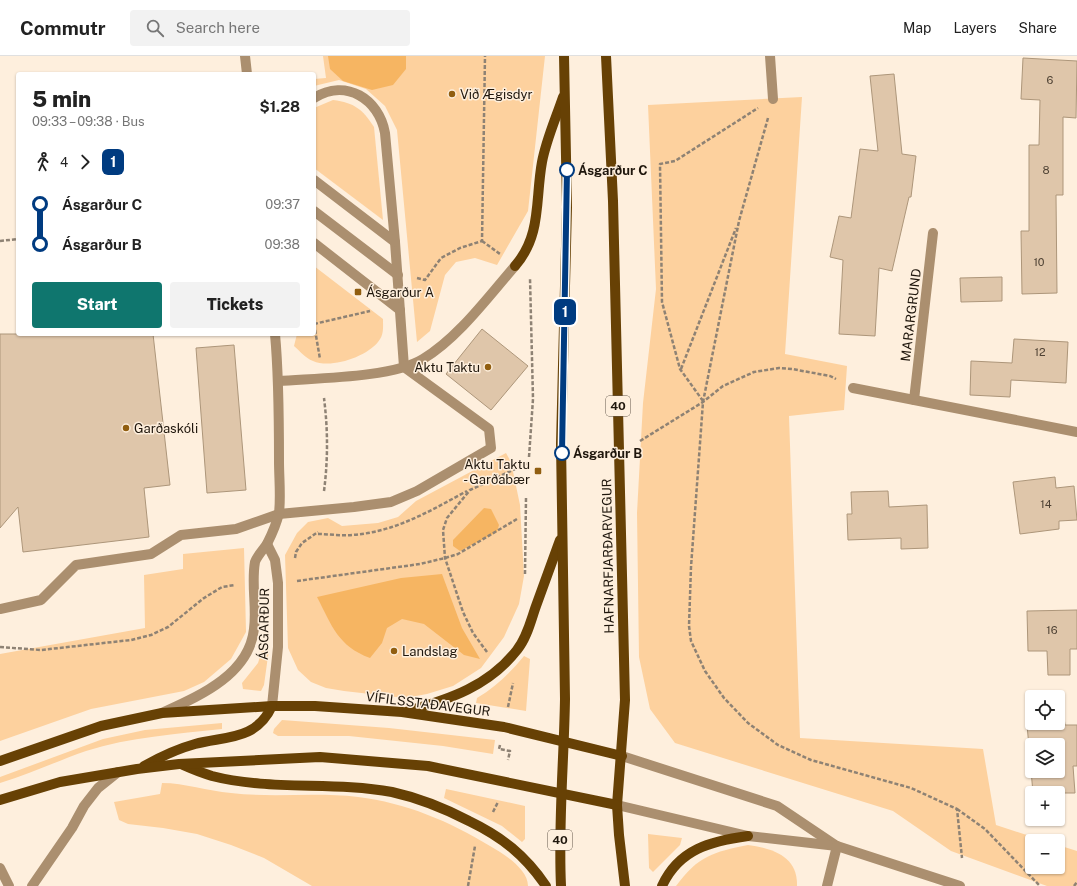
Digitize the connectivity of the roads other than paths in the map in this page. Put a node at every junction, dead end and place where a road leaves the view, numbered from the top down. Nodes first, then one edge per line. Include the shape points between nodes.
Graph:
1 (245, 56) edge
2 (564, 56) edge
3 (606, 56) edge
4 (770, 56) edge
5 (247, 72) edge
6 (566, 90) junction
7 (316, 97) edge
8 (773, 99) road end
9 (316, 182) edge
10 (316, 213) edge
11 (933, 233) dead end
12 (396, 242) junction
13 (316, 245) edge
14 (515, 266) joint
15 (398, 275) junction
16 (400, 310) junction
17 (275, 336) edge
18 (404, 367) junction
19 (279, 381) junction
20 (853, 388) road end
21 (914, 400) junction
22 (1077, 432) edge
23 (279, 514) junction
24 (562, 534) junction
25 (267, 544) junction
26 (0, 609) edge
27 (272, 706) junction
28 (402, 712) junction
29 (162, 713) junction
30 (564, 741) junction
31 (622, 756) junction
32 (0, 761) edge
33 (179, 764) junction
34 (136, 769) junction
35 (118, 772) junction
36 (560, 793) junction
37 (0, 800) edge
38 (617, 805) junction
39 (748, 836) junction
40 (837, 846) junction
41 (0, 868) edge
42 (9, 886) edge
43 (32, 886) edge
44 (546, 886) edge
45 (561, 886) edge
46 (625, 886) edge
47 (662, 886) edge
48 (827, 886) edge
49 (960, 886) edge

1 - 5 street
2 - 6 main road, 40
3 - 31 main road, HAFNARFJARÐARVEGUR / 40 via 613,201 624,676
4 - 8 street
6 - 14 main road via 542,161 533,236 528,250
6 - 24 main road, 40 via 567,207
7 - 12 street via 330,92 349,92 369,102 379,113 385,133
9 - 12 street
10 - 15 street
11 - 21 street, MARARGRUND
12 - 15 street
13 - 16 street
14 - 18 street via 437,349 422,360
15 - 16 street
16 - 18 street
17 - 19 street, ÁSGARÐUR
18 - 19 street via 372,374
18 - 23 street via 489,429 491,448 417,491 391,502 354,508
19 - 23 street, ÁSGARÐUR
20 - 21 street
21 - 22 street
23 - 25 street, ÁSGARÐUR
23 - 26 street via 236,529 181,536 151,554 76,565 42,600
24 - 28 main road via 529,627 518,650 500,668 472,688 447,700
24 - 30 main road, 40
25 - 27 street, ÁSGARÐUR via 275,560 278,583 278,647
25 - 29 street, ÁSGARÐUR via 256,560 253,583 254,630 243,658 218,684
27 - 28 main road, VÍFILSSTAÐAVEGUR
27 - 29 main road, VÍFILSSTAÐAVEGUR
27 - 34 main road via 263,720 248,731 230,739 172,751
28 - 30 main road, VÍFILSSTAÐAVEGUR via 504,727
29 - 32 main road, VÍFILSSTAÐAVEGUR via 101,726
30 - 31 main road, VÍFILSSTAÐAVEGUR
30 - 36 main road, 40
31 - 38 main road, HAFNARFJARÐARVEGUR / 40
31 - 40 street, VÍFILSSTAÐAVEGUR via 777,806
33 - 34 main road, VÍFILSSTAÐAVEGUR
33 - 36 main road, VÍFILSSTAÐAVEGUR via 320,757 428,766
33 - 44 main road via 212,776 248,782 343,786 392,792 420,799 455,814 503,840 527,860
34 - 35 main road, VÍFILSSTAÐAVEGUR
35 - 37 main road, VÍFILSSTAÐAVEGUR via 60,782
35 - 43 street via 98,788 84,806
36 - 38 main road, VÍFILSSTAÐAVEGUR
36 - 45 main road, 40
38 - 39 street, VÍFILSSTAÐAVEGUR
38 - 46 main road, HAFNARFJARÐARVEGUR / 40
39 - 40 street, VÍFILSSTAÐAVEGUR
39 - 47 main road via 712,842 696,849 682,859
40 - 48 street
40 - 49 street, VÍFILSSTAÐAVEGUR
41 - 42 street

